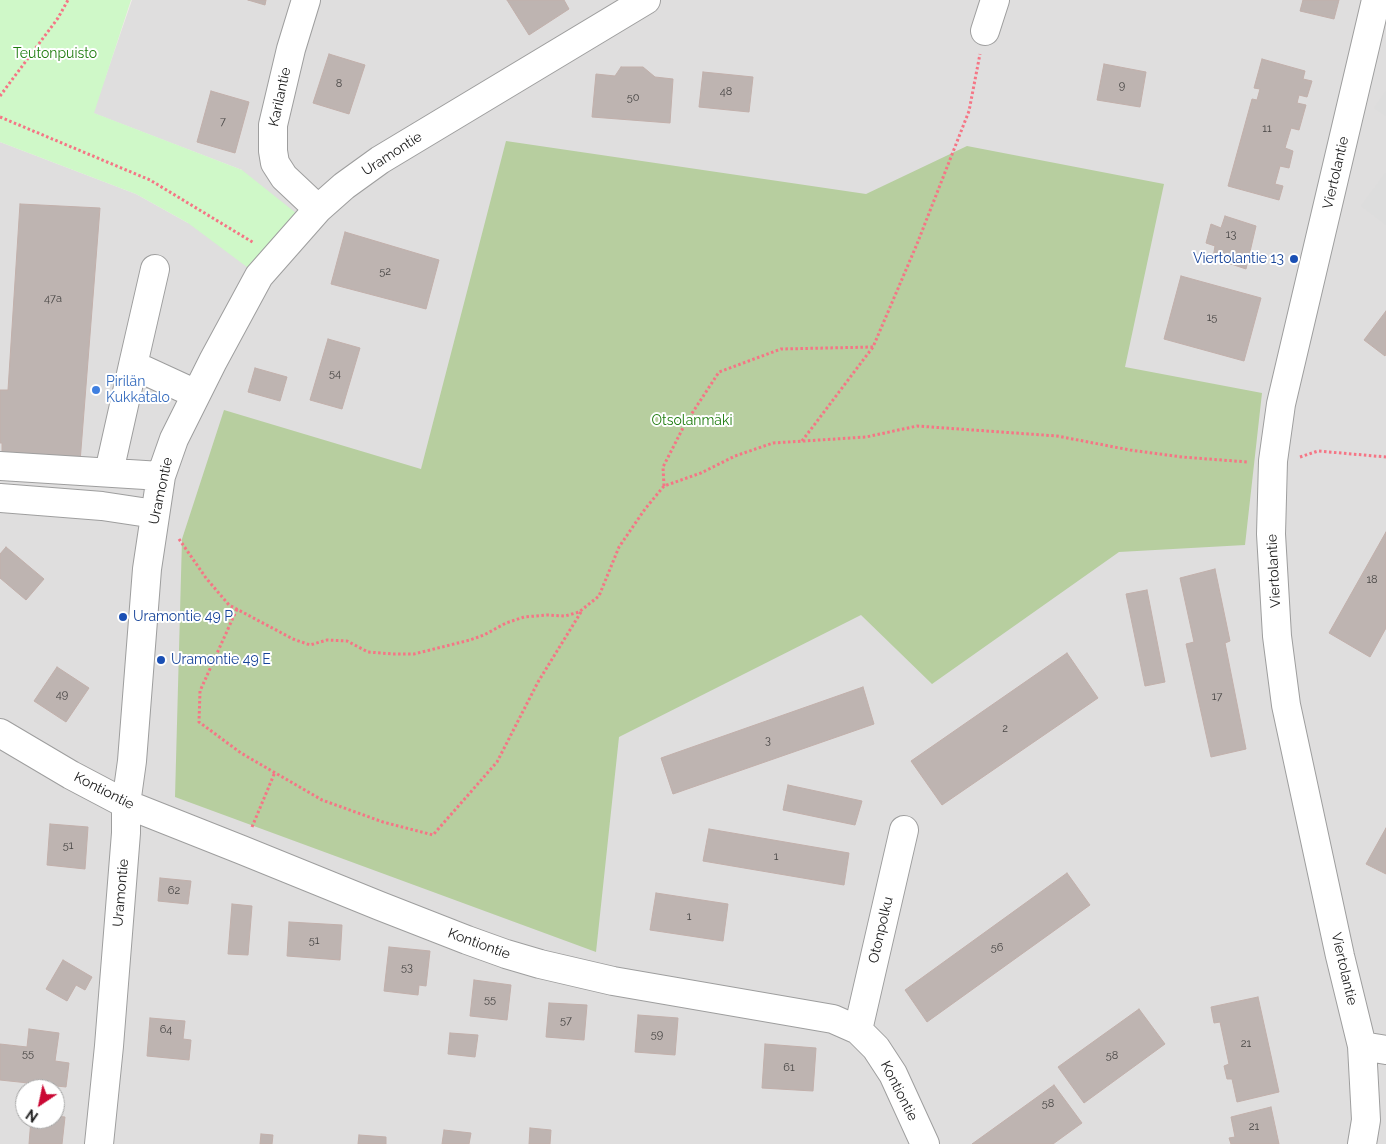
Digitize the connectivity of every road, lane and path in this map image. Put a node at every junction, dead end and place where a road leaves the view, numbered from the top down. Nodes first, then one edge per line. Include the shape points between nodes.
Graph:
1 (68, 0) edge
2 (306, 0) edge
3 (646, 0) edge
4 (995, 0) edge
5 (1376, 0) edge
6 (984, 32) joint
7 (0, 96) edge
8 (0, 117) edge
9 (318, 209) junction
10 (276, 257) junction
11 (155, 269) dead end
12 (873, 347) junction
13 (133, 365) junction
14 (196, 394) junction
15 (802, 441) junction
16 (1386, 457) edge
17 (1272, 465) junction
18 (0, 466) edge
19 (109, 472) junction
20 (161, 476) junction
21 (664, 486) junction
22 (0, 498) edge
23 (155, 514) junction
24 (176, 534) dead end
25 (237, 609) junction
26 (582, 610) junction
27 (0, 733) edge
28 (275, 772) junction
29 (126, 804) junction
30 (904, 830) dead end
31 (250, 832) dead end
32 (858, 1030) junction
33 (1374, 1048) edge
34 (99, 1144) edge
35 (925, 1144) edge
36 (1362, 1144) edge

1 - 7 path
2 - 9 street, Karilantie via 273,125 273,151 275,163 284,177
3 - 9 street, Uramontie via 380,160
4 - 6 street
5 - 17 street, Viertolantie via 1281,404
6 - 12 path via 968,111
8 - 10 path via 150,180
9 - 10 street, Uramontie
10 - 14 street, Uramontie via 259,276
11 - 13 street
12 - 15 path
12 - 21 path via 781,349 719,372 685,424 663,467
13 - 14 street
13 - 19 street
14 - 20 street, Uramontie via 174,439
15 - 17 path via 866,437 917,426 1057,436 1130,450
15 - 21 path via 773,443
16 - 17 path via 1318,452
17 - 33 street, Viertolantie via 1271,534 1277,636 1286,705 1340,956
18 - 19 street
19 - 20 street
20 - 23 street, Uramontie
21 - 26 path via 619,547 600,596
22 - 23 street via 102,506
23 - 29 street, Uramontie
24 - 25 path via 206,578
25 - 26 path via 310,645 328,640 347,640 368,652 394,654 414,654 470,640 524,617 565,616
25 - 28 path via 200,690 199,722
26 - 28 path via 538,682 497,762 433,835 383,822 322,800
27 - 29 street, Kontiontie
28 - 31 path
29 - 32 street, Kontiontie via 506,954 613,981 833,1019
29 - 34 street, Uramontie
30 - 32 street, Otonpolku
32 - 35 street, Kontiontie via 876,1048 893,1074
33 - 36 street, Viertolantie

